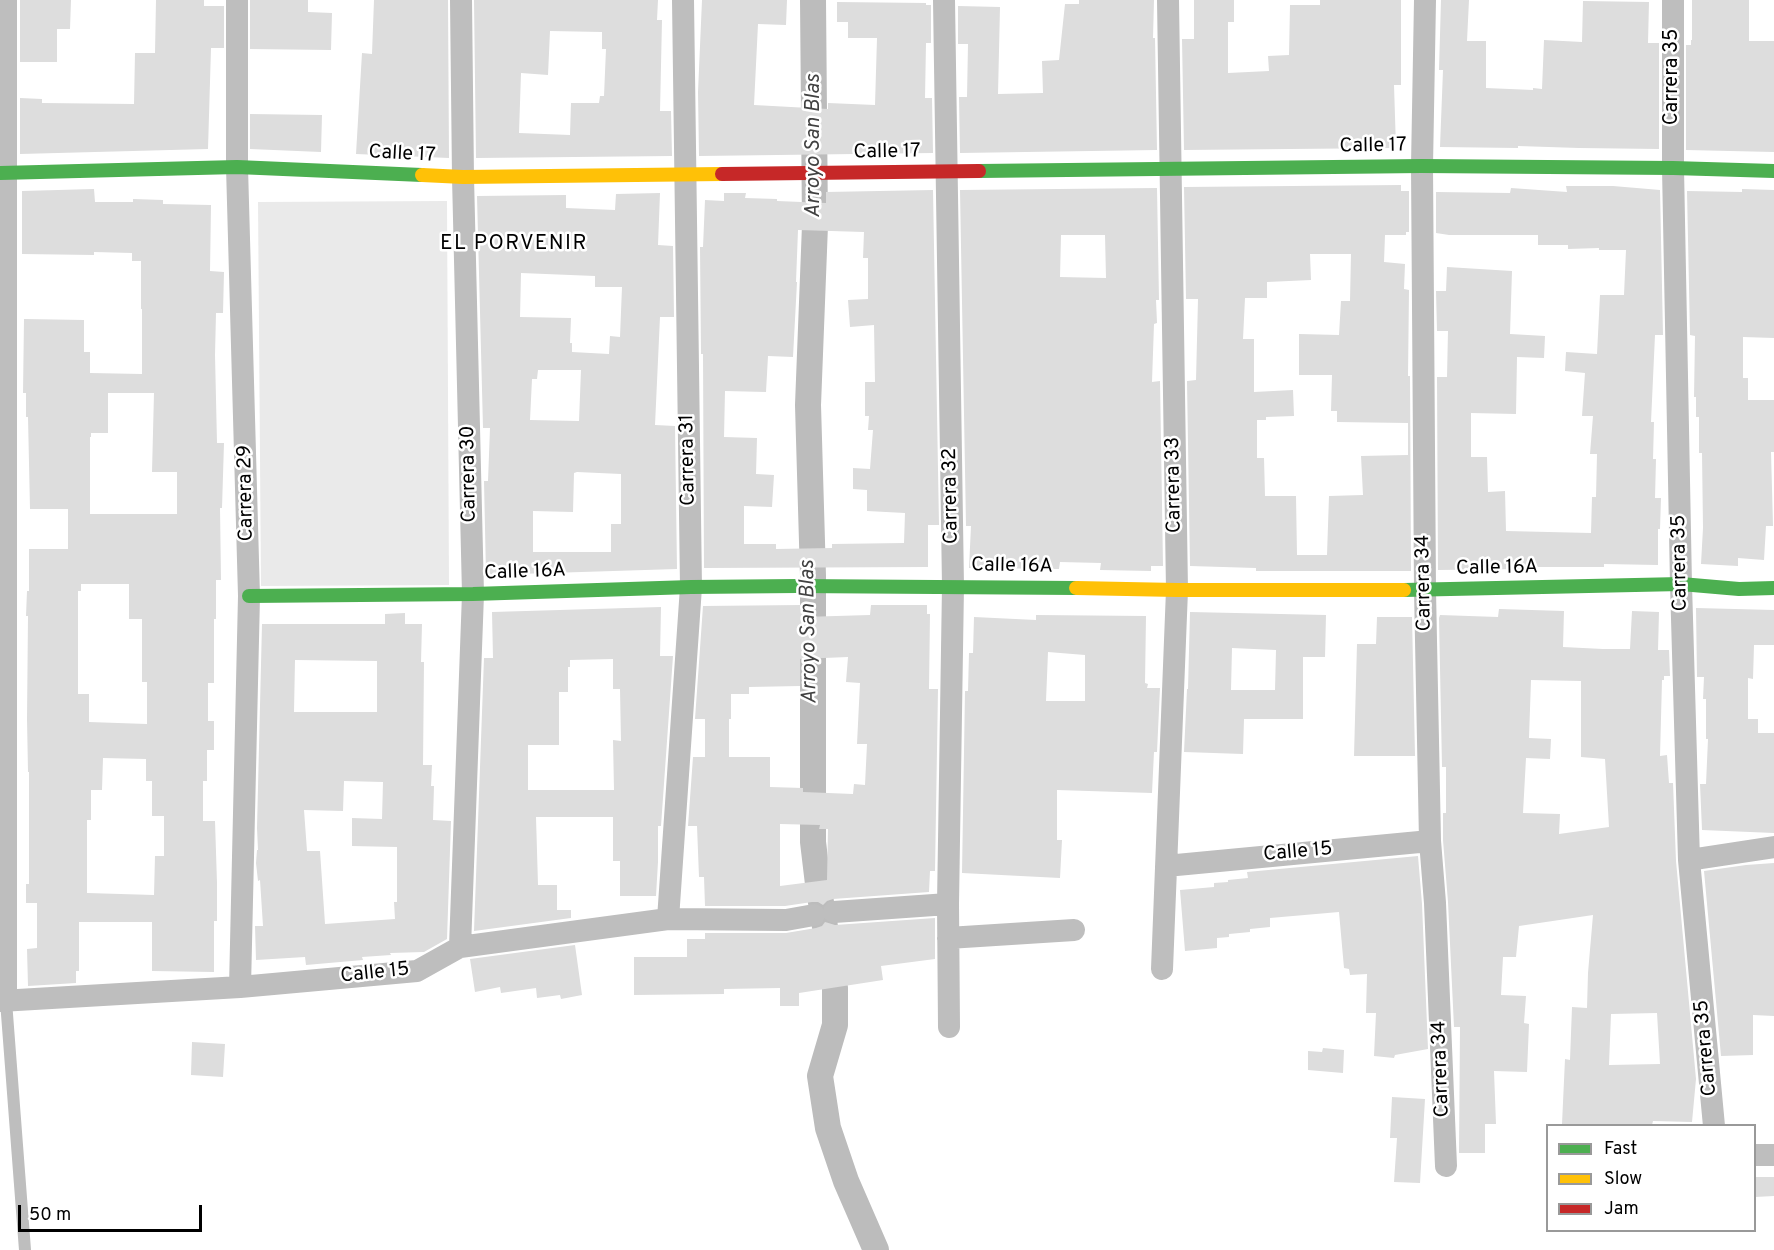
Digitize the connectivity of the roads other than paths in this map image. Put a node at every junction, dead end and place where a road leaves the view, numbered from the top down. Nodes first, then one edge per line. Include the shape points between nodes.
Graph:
1 (6, 0) edge
2 (237, 0) edge
3 (461, 0) edge
4 (683, 0) edge
5 (944, 0) edge
6 (1168, 0) edge
7 (1425, 0) edge
8 (1673, 0) edge
9 (1422, 166) junction
10 (237, 167) junction
11 (1673, 168) junction
12 (1170, 169) junction
13 (1774, 171) edge
14 (947, 172) junction
15 (3, 173) edge
16 (686, 176) junction
17 (463, 177) junction
18 (1681, 584) junction
19 (953, 586) junction
20 (691, 587) junction
21 (1774, 588) edge
22 (1177, 590) junction
23 (1425, 590) junction
24 (473, 594) junction
25 (249, 596) junction
26 (1430, 841) junction
27 (1774, 847) edge
28 (1689, 860) junction
29 (1166, 866) junction
30 (948, 904) junction
31 (668, 919) junction
32 (1074, 930) dead end
33 (948, 938) junction
34 (460, 947) junction
35 (1162, 969) dead end
36 (240, 987) junction
37 (3, 1001) edge
38 (949, 1027) dead end
39 (1714, 1124) edge
40 (1756, 1155) edge
41 (1774, 1155) edge
42 (1446, 1166) dead end
43 (25, 1250) edge

1 - 15 street
2 - 10 street, Carrera 29
3 - 17 street, Carrera 30
4 - 16 street, Carrera 31
5 - 14 street, Carrera 32
6 - 12 street, Carrera 33
7 - 9 street, Carrera 34
8 - 11 street, Carrera 35
9 - 11 street, Calle 17
9 - 12 street, Calle 17
9 - 23 street, Carrera 34
10 - 15 street, Calle 17
10 - 17 street, Calle 17
10 - 25 street, Carrera 29
11 - 13 street, Calle 17
11 - 18 street, Carrera 35
12 - 14 street, Calle 17
12 - 22 street, Carrera 33
14 - 16 street, Calle 17
14 - 19 street, Carrera 32
15 - 37 street
16 - 17 street, Calle 17
16 - 20 street, Carrera 31
17 - 24 street, Carrera 30
18 - 21 street, Calle 16A
18 - 23 street, Calle 16A
18 - 28 street, Carrera 35
19 - 20 street, Calle 16A
19 - 22 street, Calle 16A
19 - 30 street, Carrera 32
20 - 24 street, Calle 16A
20 - 31 street, Carrera 31
22 - 23 street, Calle 16A
22 - 29 street, Carrera 33
23 - 26 street, Carrera 34
24 - 25 street, Calle 16A
24 - 34 street, Carrera 30
25 - 36 street, Carrera 29
26 - 29 street, Calle 15
26 - 42 street, Carrera 34
27 - 28 street
28 - 39 street, Carrera 35
29 - 35 street, Carrera 33
30 - 31 street, Calle 15 via 786,920
30 - 33 street, Carrera 32
31 - 34 street, Calle 15
32 - 33 street
33 - 38 street, Carrera 32
34 - 36 street, Calle 15 via 417,971
36 - 37 street, Calle 15
37 - 43 lane
40 - 41 street

